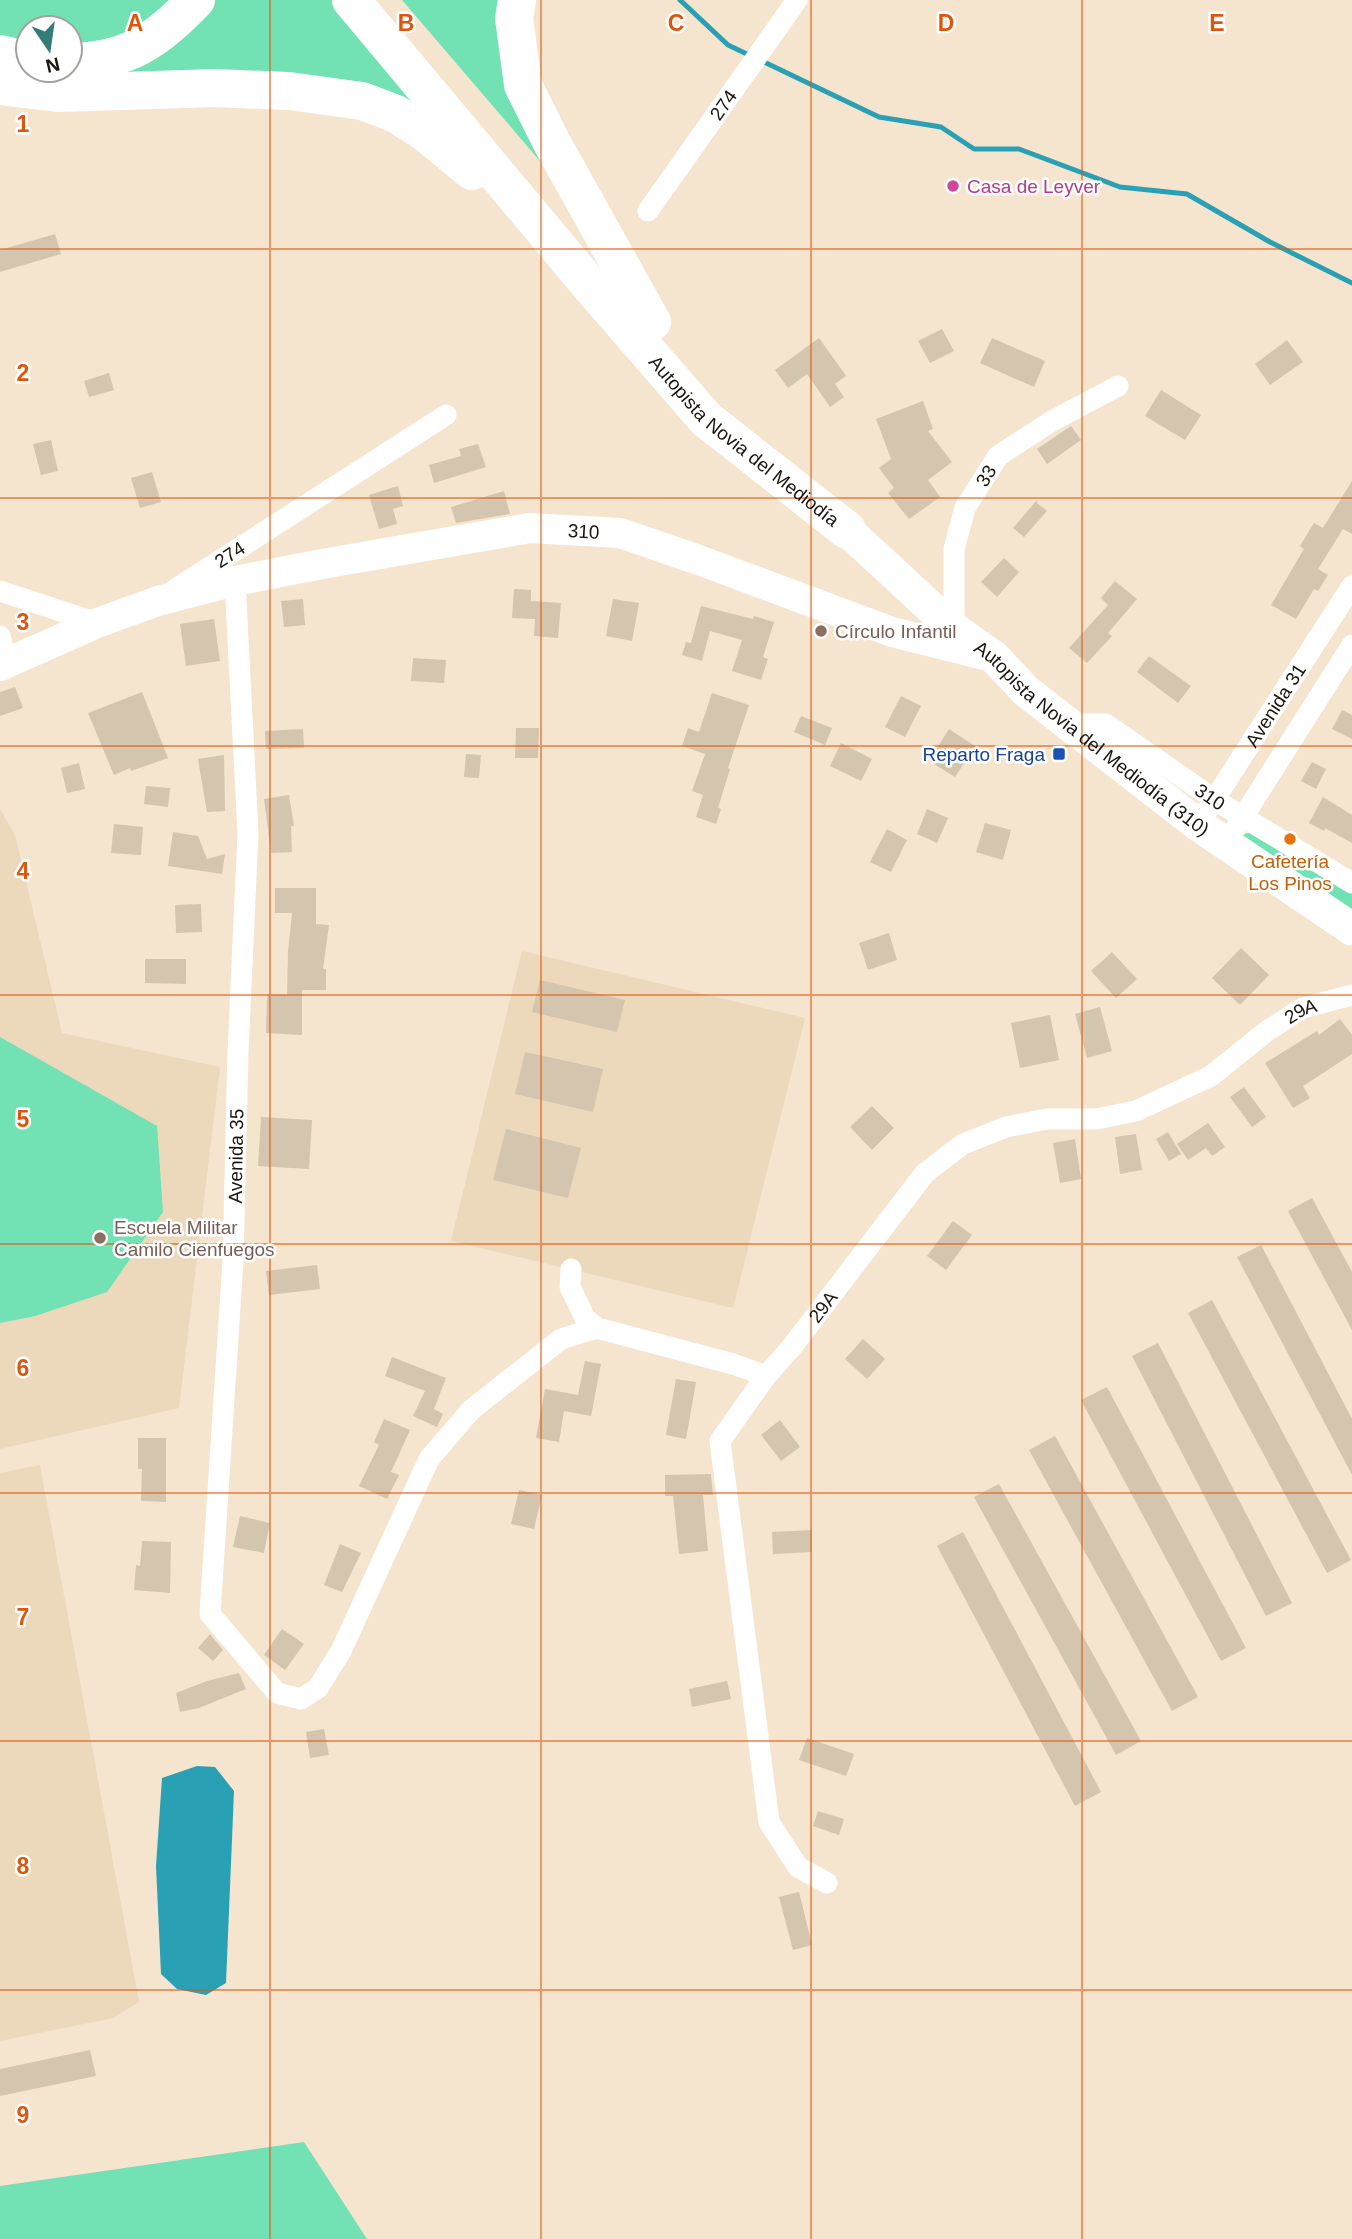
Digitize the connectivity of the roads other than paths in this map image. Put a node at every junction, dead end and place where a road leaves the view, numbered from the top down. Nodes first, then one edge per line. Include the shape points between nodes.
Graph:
1 (196, 0) edge
2 (351, 0) edge
3 (377, 0) edge
4 (517, 0) edge
5 (797, 0) edge
6 (84, 62) edge
7 (0, 86) edge
8 (648, 211) dead end
9 (544, 229) junction
10 (652, 322) junction
11 (1118, 386) dead end
12 (446, 415) dead end
13 (847, 530) junction
14 (235, 582) junction
15 (1352, 586) edge
16 (0, 591) edge
17 (158, 601) junction
18 (97, 623) junction
19 (954, 629) junction
20 (1352, 645) edge
21 (2, 655) edge
22 (994, 657) junction
23 (1306, 657) junction
24 (1343, 678) edge
25 (1206, 812) junction
26 (1234, 831) junction
27 (1352, 883) edge
28 (1352, 929) edge
29 (1352, 995) edge
30 (571, 1269) dead end
31 (597, 1328) junction
32 (766, 1376) junction
33 (827, 1883) dead end

1 - 6 highway via 174,23 137,49
2 - 9 highway, Autopista Novia del Mediodía
3 - 10 highway, Autopista Novia del Mediodía
4 - 10 highway via 514,18 523,85
5 - 8 street, 274
7 - 9 highway via 59,93 215,88 289,91 362,101 396,114 426,133
9 - 13 highway, Autopista Novia del Mediodía via 706,419
10 - 13 highway, Autopista Novia del Mediodía
11 - 19 street, 33 via 998,456 965,508 954,549
12 - 17 street, 274
13 - 19 main road, Autopista Novia del Mediodía (310)
14 - 17 street, 310
14 - 22 street, 310 via 530,528 620,533 892,632
14 - 31 street, Avenida 35 via 248,833 233,1261 210,1614 277,1693 301,1699 318,1688 341,1651 429,1459 471,1410 561,1339
15 - 23 street, Avenida 31
16 - 18 street
17 - 18 street, 274
18 - 21 street, 274
19 - 22 main road, Autopista Novia del Mediodía (310)
20 - 24 street, Avenida 31
22 - 25 main road, Autopista Novia del Mediodía (310) via 1026,691 1068,724
23 - 24 street
23 - 25 street, Avenida 31
24 - 26 street, Avenida 31
25 - 26 main road, Autopista Novia del Mediodía (310)
26 - 27 street, 310
26 - 28 main road, Autopista Novia del Mediodía (310)
29 - 32 street, 29A via 1303,1009 1211,1076 1136,1111 1096,1119 1047,1119 1006,1127 963,1144 925,1173
30 - 31 street via 570,1287 586,1318
31 - 32 street
32 - 33 street, 29A via 720,1441 723,1469 769,1822 798,1867

